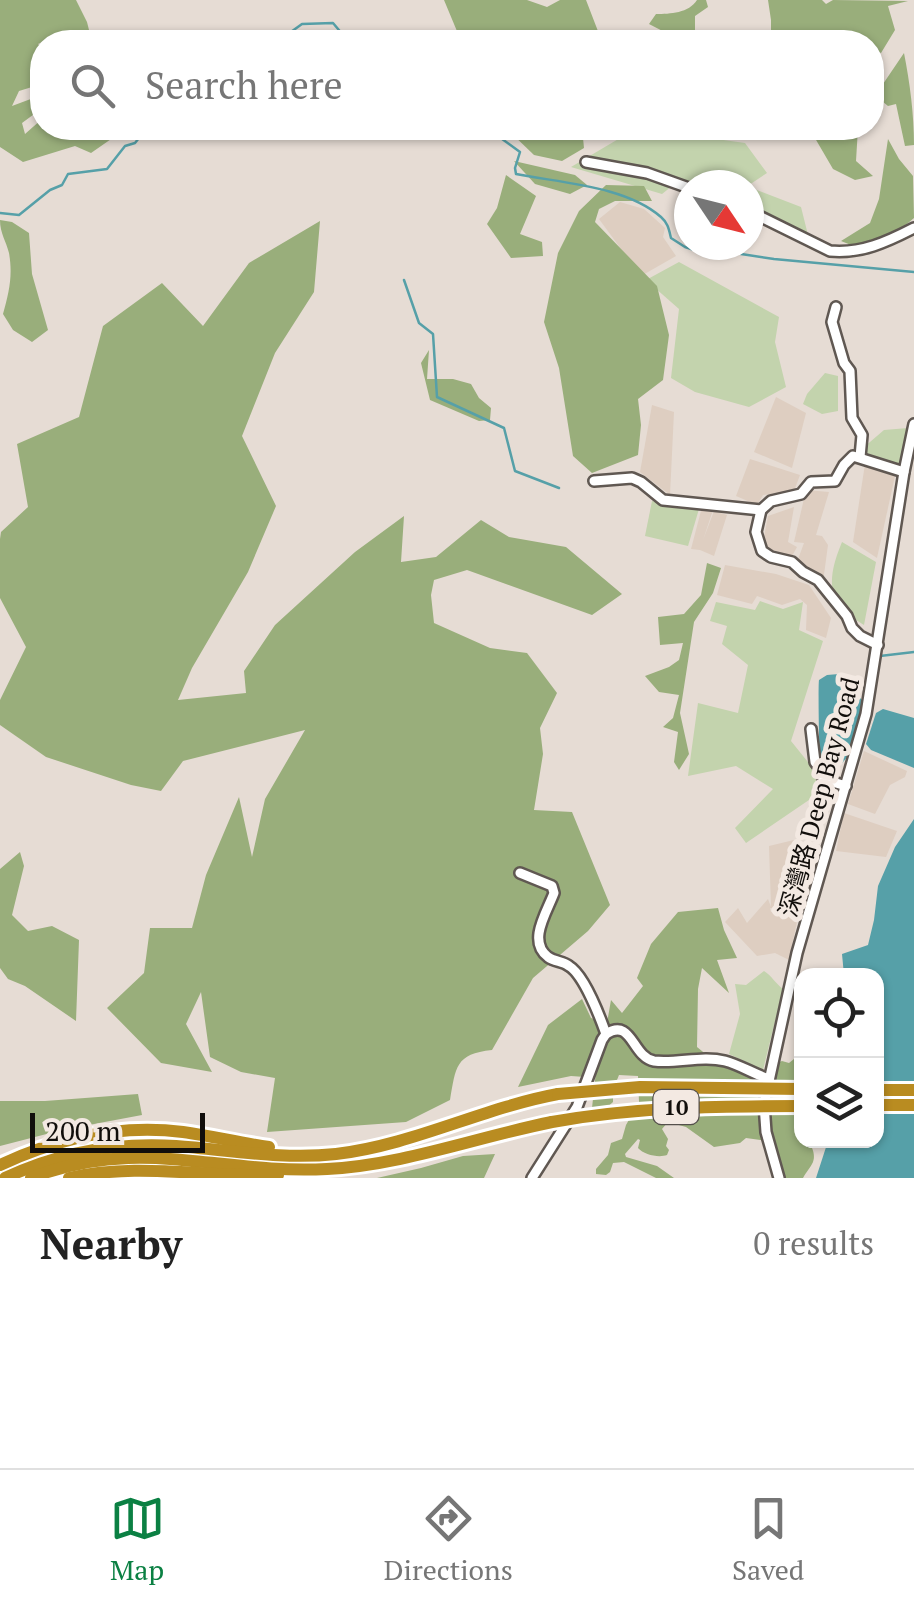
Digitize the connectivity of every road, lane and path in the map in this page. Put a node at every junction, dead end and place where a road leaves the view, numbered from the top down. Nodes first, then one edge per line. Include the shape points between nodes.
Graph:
1 (586, 162) dead end
2 (674, 183) edge
3 (764, 218) edge
4 (914, 228) edge
5 (836, 308) dead end
6 (914, 424) edge
7 (860, 457) junction
8 (904, 472) junction
9 (594, 481) dead end
10 (762, 510) junction
11 (878, 645) junction
12 (811, 729) dead end
13 (846, 786) junction
14 (520, 872) dead end
15 (606, 1034) junction
16 (768, 1079) junction
17 (794, 1089) edge
18 (884, 1090) edge
19 (914, 1090) edge
20 (884, 1105) edge
21 (914, 1105) edge
22 (794, 1106) edge
23 (315, 1156) junction
24 (0, 1165) edge
25 (316, 1170) junction
26 (32, 1173) edge
27 (5, 1178) edge
28 (69, 1178) edge
29 (532, 1178) edge
30 (778, 1178) edge

1 - 2 street
3 - 4 street via 842,252
5 - 7 street via 832,322 850,371
6 - 8 street, 深灣路 Deep Bay Road
7 - 8 street
7 - 10 street via 852,456 835,482 811,482
8 - 11 street, 深灣路 Deep Bay Road
9 - 10 street via 632,478 663,500
10 - 11 street via 756,532 762,552 818,580 852,628
11 - 13 street, 深灣路 Deep Bay Road
12 - 13 street via 823,779
13 - 16 street, 深灣路 Deep Bay Road
14 - 15 street via 552,886 537,938 540,950 571,966
15 - 16 street via 629,1035 654,1060 726,1061
15 - 29 street via 577,1106
16 - 30 street, 深灣路 Deep Bay Road via 764,1120
17 - 23 highway, 10, bridge via 640,1086 558,1094 387,1144
18 - 19 highway
20 - 21 highway
22 - 25 highway, 10, bridge via 643,1109
23 - 24 highway via 179,1131 126,1130 62,1140
23 - 26 highway, 10 via 126,1146 81,1151
25 - 26 highway, 10 via 141,1156
25 - 28 highway via 260,1176 128,1170
26 - 27 highway, 10

